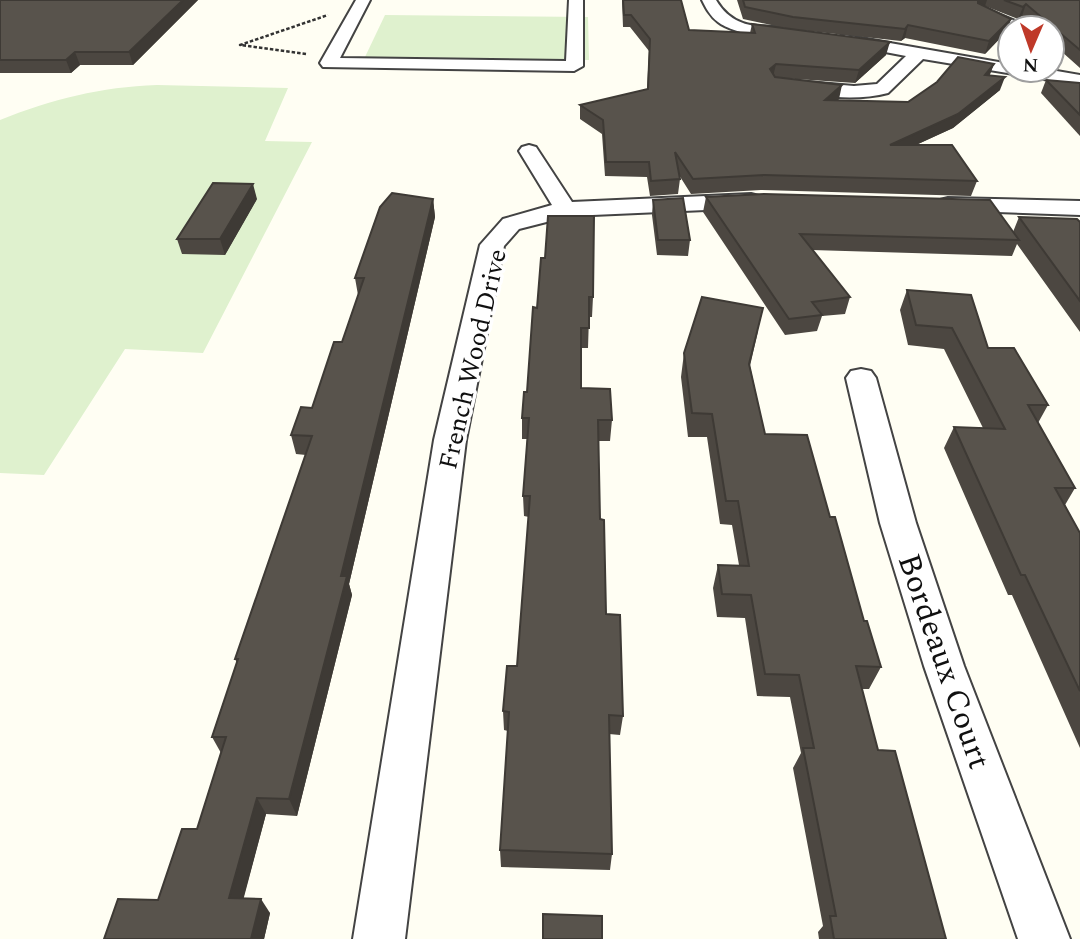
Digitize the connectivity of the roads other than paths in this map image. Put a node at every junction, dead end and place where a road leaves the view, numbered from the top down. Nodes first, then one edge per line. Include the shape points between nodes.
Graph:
1 (363, 0) edge
2 (576, 0) edge
3 (709, 0) edge
4 (984, 13) edge
5 (996, 18) edge
6 (920, 52) junction
7 (996, 66) edge
8 (779, 84) edge
9 (529, 151) dead end
10 (775, 201) edge
11 (914, 204) edge
12 (1080, 208) edge
13 (566, 210) junction
14 (861, 378) dead end
15 (379, 939) edge
16 (1044, 939) edge

1 - 2 street via 329,63 573,66
3 - 6 street via 713,11 737,26
4 - 5 street
6 - 7 street
6 - 8 street via 883,89 854,92
9 - 13 street
10 - 13 street, French Wood Drive
11 - 12 street
13 - 15 street, French Wood Drive via 511,224 492,245 450,440
14 - 16 street, Bordeaux Court via 927,614

